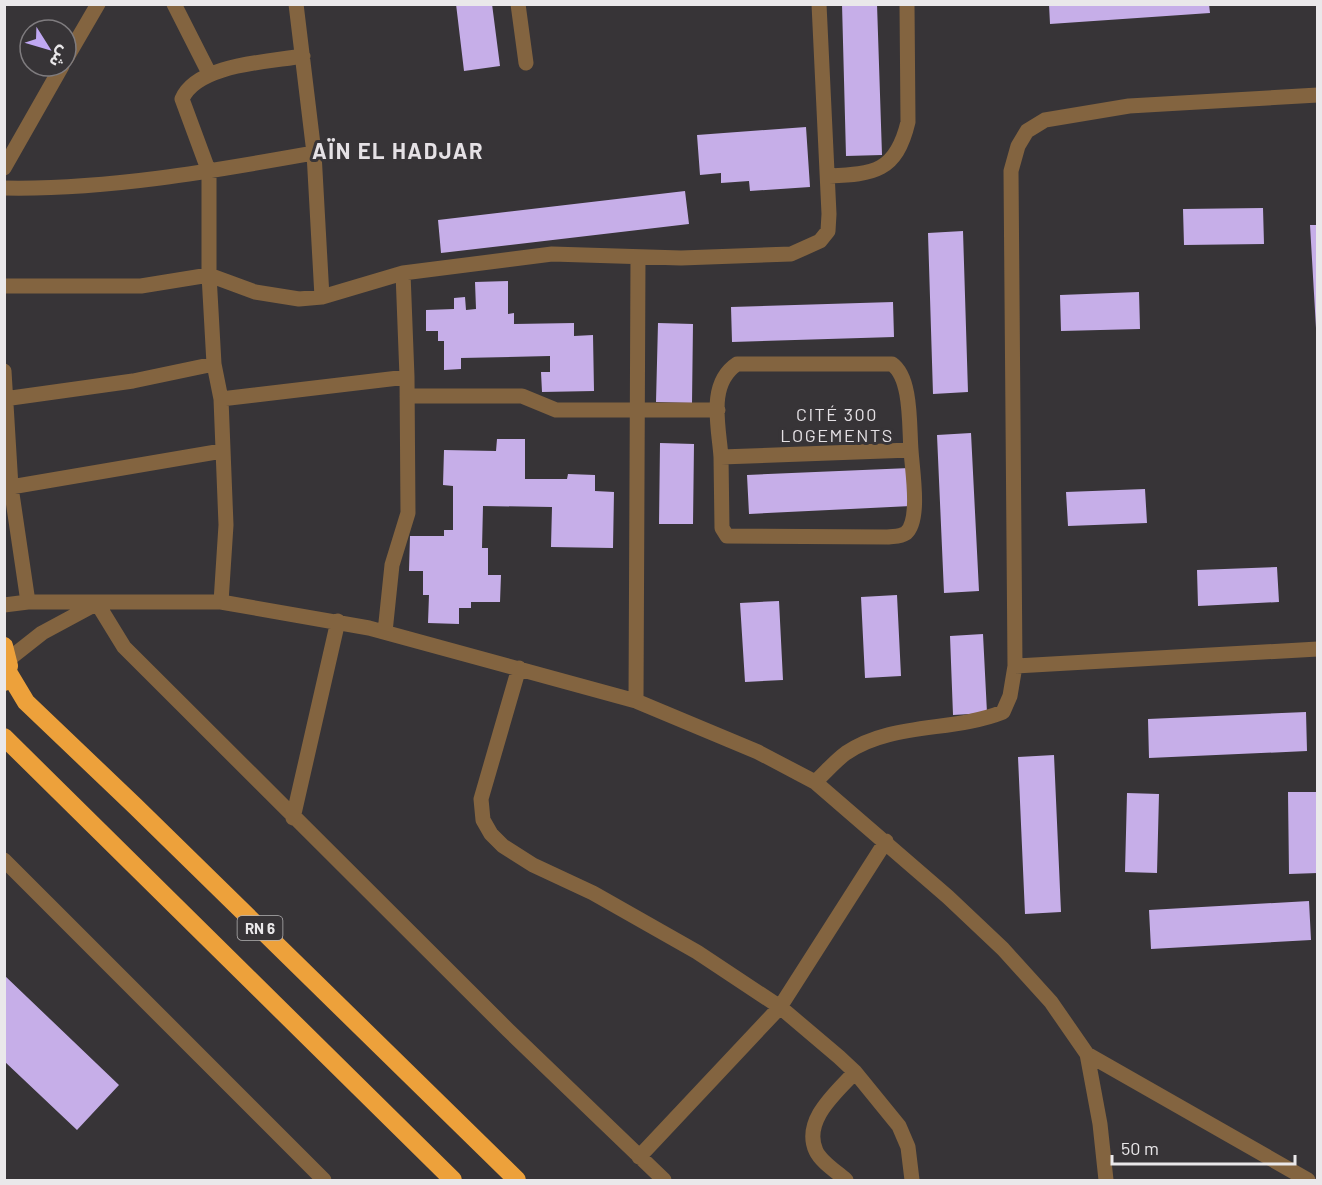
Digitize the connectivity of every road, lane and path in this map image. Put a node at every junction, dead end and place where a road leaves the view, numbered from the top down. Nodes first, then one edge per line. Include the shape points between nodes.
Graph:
1 (98, 4) edge
2 (174, 4) edge
3 (296, 4) edge
4 (518, 4) edge
5 (819, 4) edge
6 (907, 4) edge
7 (78, 38) edge
8 (303, 56) junction
9 (526, 63) dead end
10 (209, 73) junction
11 (55, 78) edge
12 (1317, 95) edge
13 (314, 153) junction
14 (4, 168) edge
15 (208, 172) junction
16 (829, 176) junction
17 (4, 188) edge
18 (638, 256) junction
19 (403, 273) junction
20 (209, 275) junction
21 (4, 286) edge
22 (322, 297) junction
23 (214, 364) junction
24 (4, 371) edge
25 (407, 377) junction
26 (407, 396) junction
27 (6, 399) edge
28 (221, 399) junction
29 (639, 410) junction
30 (718, 410) junction
31 (911, 450) junction
32 (222, 452) junction
33 (721, 457) junction
34 (11, 487) junction
35 (28, 602) junction
36 (221, 602) junction
37 (97, 603) junction
38 (4, 605) edge
39 (338, 621) junction
40 (385, 632) junction
41 (1317, 649) edge
42 (7, 665) edge
43 (1015, 666) junction
44 (519, 668) junction
45 (636, 701) junction
46 (4, 737) edge
47 (815, 782) junction
48 (293, 818) junction
49 (886, 841) junction
50 (4, 860) edge
51 (780, 1007) junction
52 (1087, 1054) junction
53 (855, 1072) junction
54 (639, 1157) junction
55 (324, 1180) edge
56 (453, 1180) edge
57 (517, 1180) edge
58 (664, 1180) edge
59 (846, 1180) edge
60 (912, 1180) edge
61 (1106, 1180) edge
62 (1308, 1180) edge

1 - 7 street
2 - 10 street
3 - 8 street
4 - 9 street
5 - 16 street
6 - 16 street via 908,122 903,141 882,168 869,174
8 - 10 street
8 - 13 street
10 - 15 street via 191,84 182,99
11 - 14 street
12 - 43 street via 1129,106 1045,120 1027,131 1018,146 1011,171
13 - 15 street
13 - 22 street
15 - 17 street via 48,189
15 - 20 street
16 - 18 street via 828,231 809,248 791,254
18 - 19 street via 552,254
18 - 29 street
19 - 22 street
19 - 25 street
20 - 21 street via 141,286
20 - 22 street via 255,292 300,299
20 - 23 street
23 - 27 street via 133,381
23 - 28 street
24 - 27 street
25 - 26 street
25 - 28 street
26 - 29 street via 522,396 556,410
26 - 40 street via 408,513 392,565
27 - 34 street
28 - 32 street
29 - 30 street
29 - 45 street
30 - 31 street via 719,387 737,364 892,364 905,383
30 - 33 street
31 - 33 street
31 - 33 street via 914,515 908,531 900,536 727,536 722,528
32 - 34 street
32 - 36 street via 226,525
34 - 35 street
35 - 37 street
35 - 38 street
36 - 37 street
36 - 39 street
37 - 42 street via 42,633
37 - 48 street via 124,647
39 - 40 street
39 - 48 street
40 - 44 street
41 - 43 street
42 - 57 highway, RN 6 via 26,702
43 - 47 street via 1003,712 982,721 902,732 865,743 845,754
44 - 45 street
44 - 51 street via 481,799 483,820 491,834 533,865 593,893 697,952
45 - 47 street via 758,752
46 - 56 highway, RN 6
47 - 49 street
48 - 54 street
49 - 51 street
49 - 52 street via 1003,949 1051,1002
50 - 55 street
51 - 53 street
51 - 54 street
52 - 61 street
52 - 62 street
53 - 59 street via 824,1107 815,1124 813,1140 816,1153
53 - 60 street via 898,1126 908,1147
54 - 58 street

